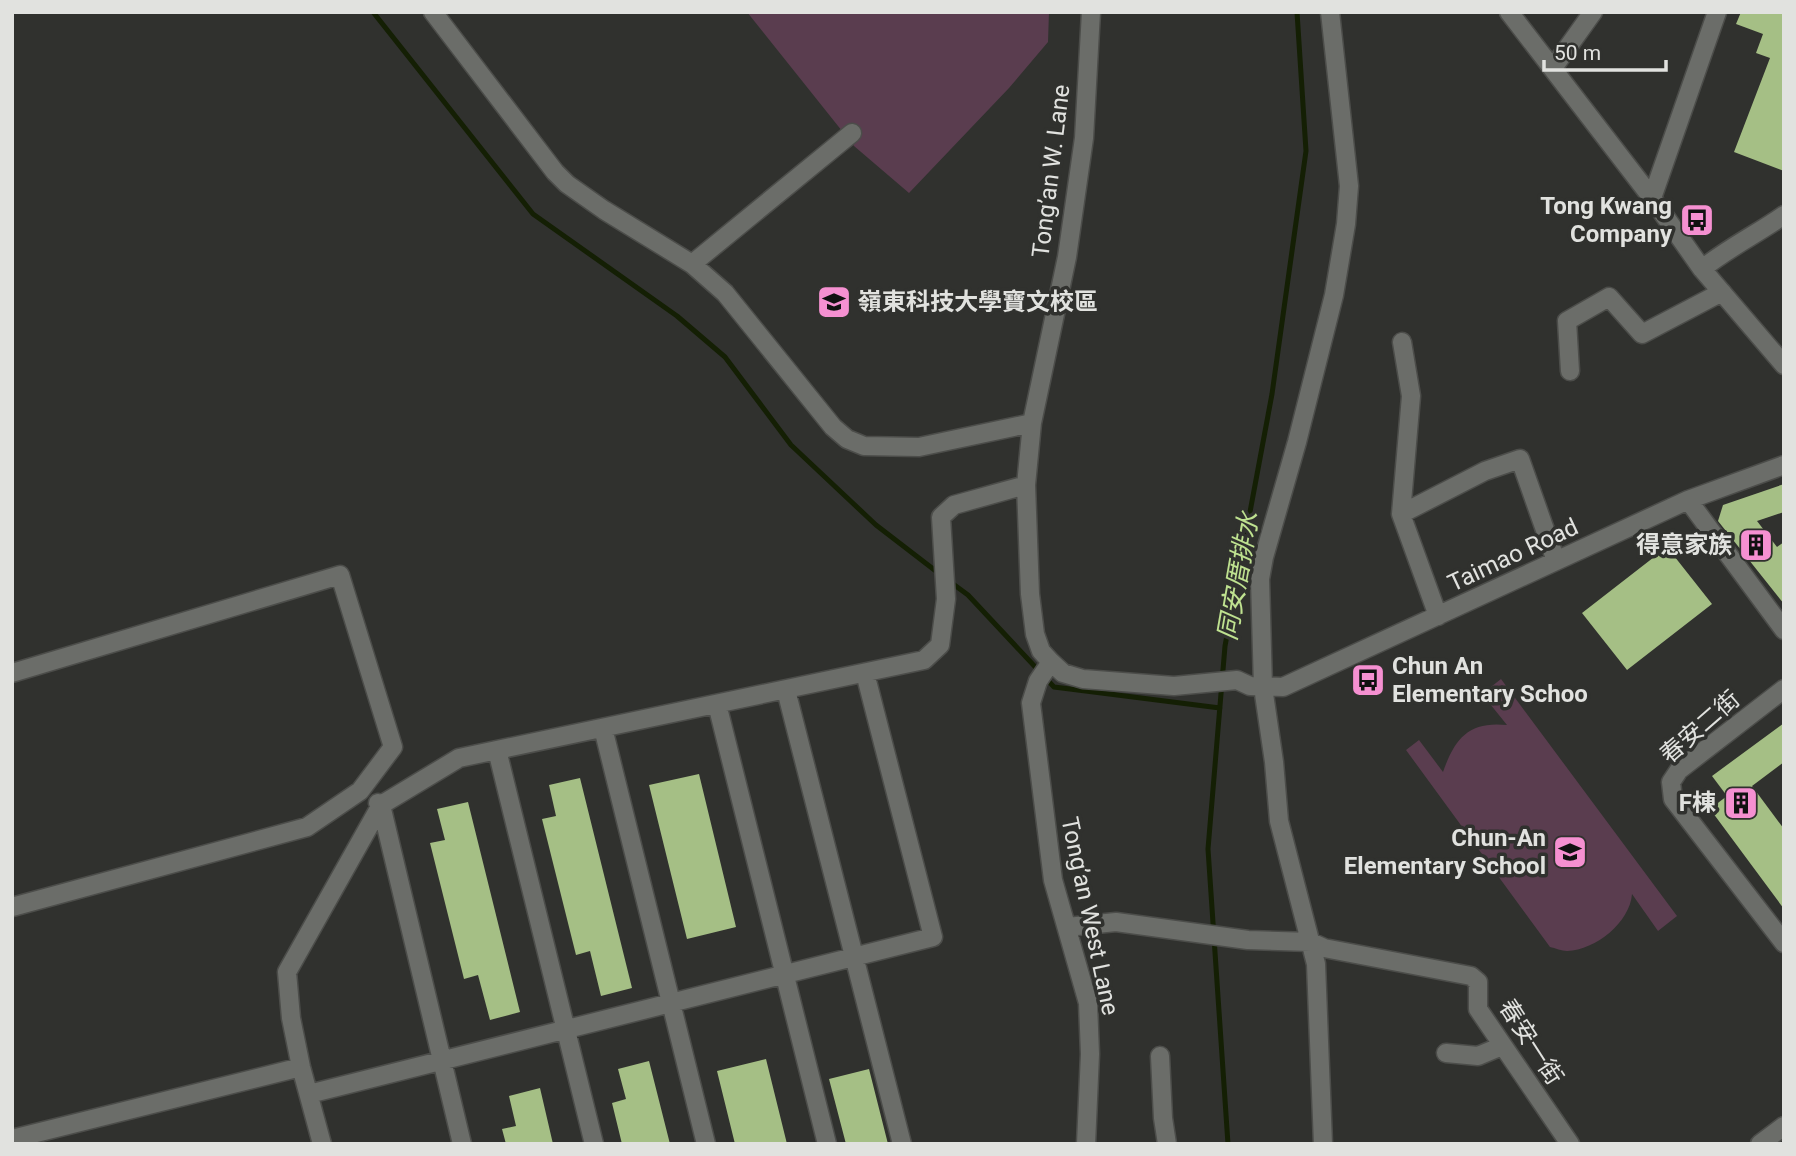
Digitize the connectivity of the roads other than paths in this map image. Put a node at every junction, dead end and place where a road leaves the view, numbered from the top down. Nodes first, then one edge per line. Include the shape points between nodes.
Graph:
1 (433, 12) edge
2 (1091, 12) edge
3 (1331, 12) edge
4 (1509, 12) edge
5 (1593, 12) edge
6 (1717, 12) edge
7 (1553, 68) junction
8 (852, 133) dead end
9 (1652, 198) junction
10 (1784, 215) edge
11 (692, 264) junction
12 (1702, 269) junction
13 (1722, 292) junction
14 (1402, 342) dead end
15 (1784, 365) edge
16 (1570, 371) dead end
17 (1031, 423) junction
18 (1784, 464) edge
19 (1026, 485) junction
20 (1688, 500) junction
21 (1401, 514) junction
22 (1556, 561) junction
23 (1438, 616) junction
24 (1784, 630) edge
25 (1051, 662) junction
26 (12, 673) edge
27 (865, 673) junction
28 (1263, 687) junction
29 (1784, 689) edge
30 (786, 690) junction
31 (717, 704) junction
32 (603, 728) junction
33 (496, 750) junction
34 (360, 791) junction
35 (381, 805) junction
36 (12, 907) edge
37 (1067, 928) junction
38 (1784, 943) edge
39 (1318, 945) junction
40 (854, 957) junction
41 (785, 974) junction
42 (671, 1003) junction
43 (564, 1030) junction
44 (1502, 1046) junction
45 (1446, 1053) dead end
46 (1160, 1056) dead end
47 (441, 1061) junction
48 (300, 1068) junction
49 (309, 1094) junction
50 (1784, 1126) edge
51 (12, 1139) edge
52 (1564, 1142) edge
53 (322, 1144) edge
54 (462, 1144) edge
55 (594, 1144) edge
56 (706, 1144) edge
57 (827, 1144) edge
58 (902, 1144) edge
59 (1086, 1144) edge
60 (1167, 1144) edge
61 (1323, 1144) edge
62 (1760, 1144) edge

1 - 11 street via 567,184
2 - 17 street, Tong’an W. Lane via 1084,138 1067,257
3 - 28 street via 1349,186 1346,224 1334,295 1260,579
4 - 7 street
5 - 7 street
6 - 9 street
7 - 9 street
8 - 11 street
9 - 12 street
10 - 12 street
11 - 17 street via 725,293 833,428 847,439 864,446 919,447
12 - 13 street
13 - 15 street
13 - 16 street via 1642,334 1609,297 1566,321
14 - 21 street via 1412,396
17 - 19 street, Tong’an W. Lane
18 - 20 street, Taimao Road
19 - 25 street, Tong’an W. Lane via 1035,634
19 - 27 street via 954,505 941,517 946,599 940,645 924,660
20 - 22 street, Taimao Road
20 - 24 street
21 - 22 street via 1485,471 1520,459
21 - 23 street
22 - 23 street, Taimao Road
23 - 28 street, Taimao Road via 1283,687
25 - 28 street via 1063,673 1083,680 1174,686 1237,680
25 - 37 street, Tong’an West Lane via 1031,703 1049,858
26 - 34 street via 340,575 393,747
27 - 30 street
27 - 40 street via 933,937
28 - 39 street via 1279,821
29 - 38 street, 春安二街 via 1679,770 1671,782 1673,799
30 - 31 street
30 - 40 street
31 - 32 street
31 - 41 street
32 - 33 street
32 - 42 street
33 - 35 street via 459,758
33 - 43 street
34 - 35 street
34 - 36 street via 307,827
35 - 47 street
35 - 48 street via 287,972
37 - 39 street via 1116,922
37 - 59 street, Tong’an West Lane via 1088,1003
39 - 44 street, 春安一街 via 1471,976 1478,982 1478,1009
39 - 61 street
40 - 41 street
40 - 58 street
41 - 42 street
41 - 57 street
42 - 43 street
42 - 56 street
43 - 47 street
43 - 55 street
44 - 45 street via 1478,1056
44 - 52 street, 春安一街
46 - 60 street
47 - 49 street
47 - 54 street
48 - 49 street
48 - 51 street
49 - 53 street
50 - 62 street

